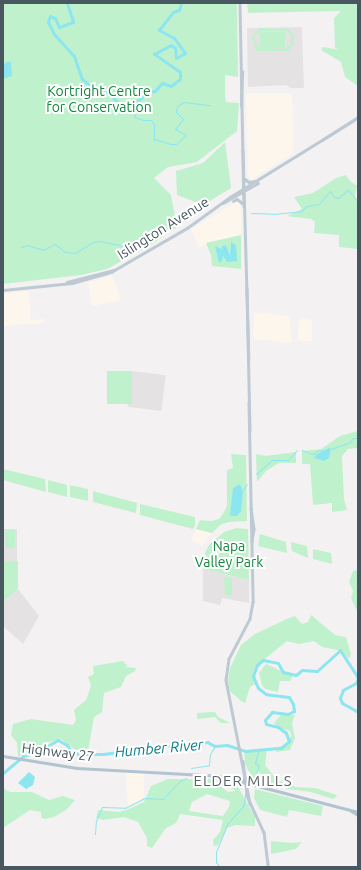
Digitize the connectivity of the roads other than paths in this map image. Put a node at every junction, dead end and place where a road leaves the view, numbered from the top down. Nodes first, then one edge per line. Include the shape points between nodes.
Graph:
1 (240, 3) edge
2 (358, 117) edge
3 (243, 150) junction
4 (244, 176) junction
5 (260, 180) junction
6 (243, 191) junction
7 (227, 203) junction
8 (222, 204) junction
9 (244, 208) junction
10 (3, 290) edge
11 (3, 756) edge
12 (246, 782) junction
13 (350, 811) junction
14 (358, 812) edge
15 (358, 815) edge
16 (268, 867) edge

1 - 3 main road
2 - 5 main road, Islington Avenue
3 - 4 main road
3 - 6 main road
4 - 5 main road via 249,182
4 - 6 main road
5 - 6 main road, Islington Avenue
6 - 7 main road, Islington Avenue
6 - 8 main road, Islington Avenue
6 - 9 main road
7 - 8 main road, Islington Avenue
7 - 9 main road via 239,200
8 - 10 main road, Islington Avenue via 137,259 114,270 91,279
9 - 12 main road via 246,286 249,293 253,606 249,621 230,656 226,691 239,740
11 - 12 main road, Highway 27 via 77,768 176,772
12 - 13 main road, Highway 27
12 - 16 main road via 250,804 264,832
13 - 14 main road, Highway 27
13 - 15 main road, Highway 27

